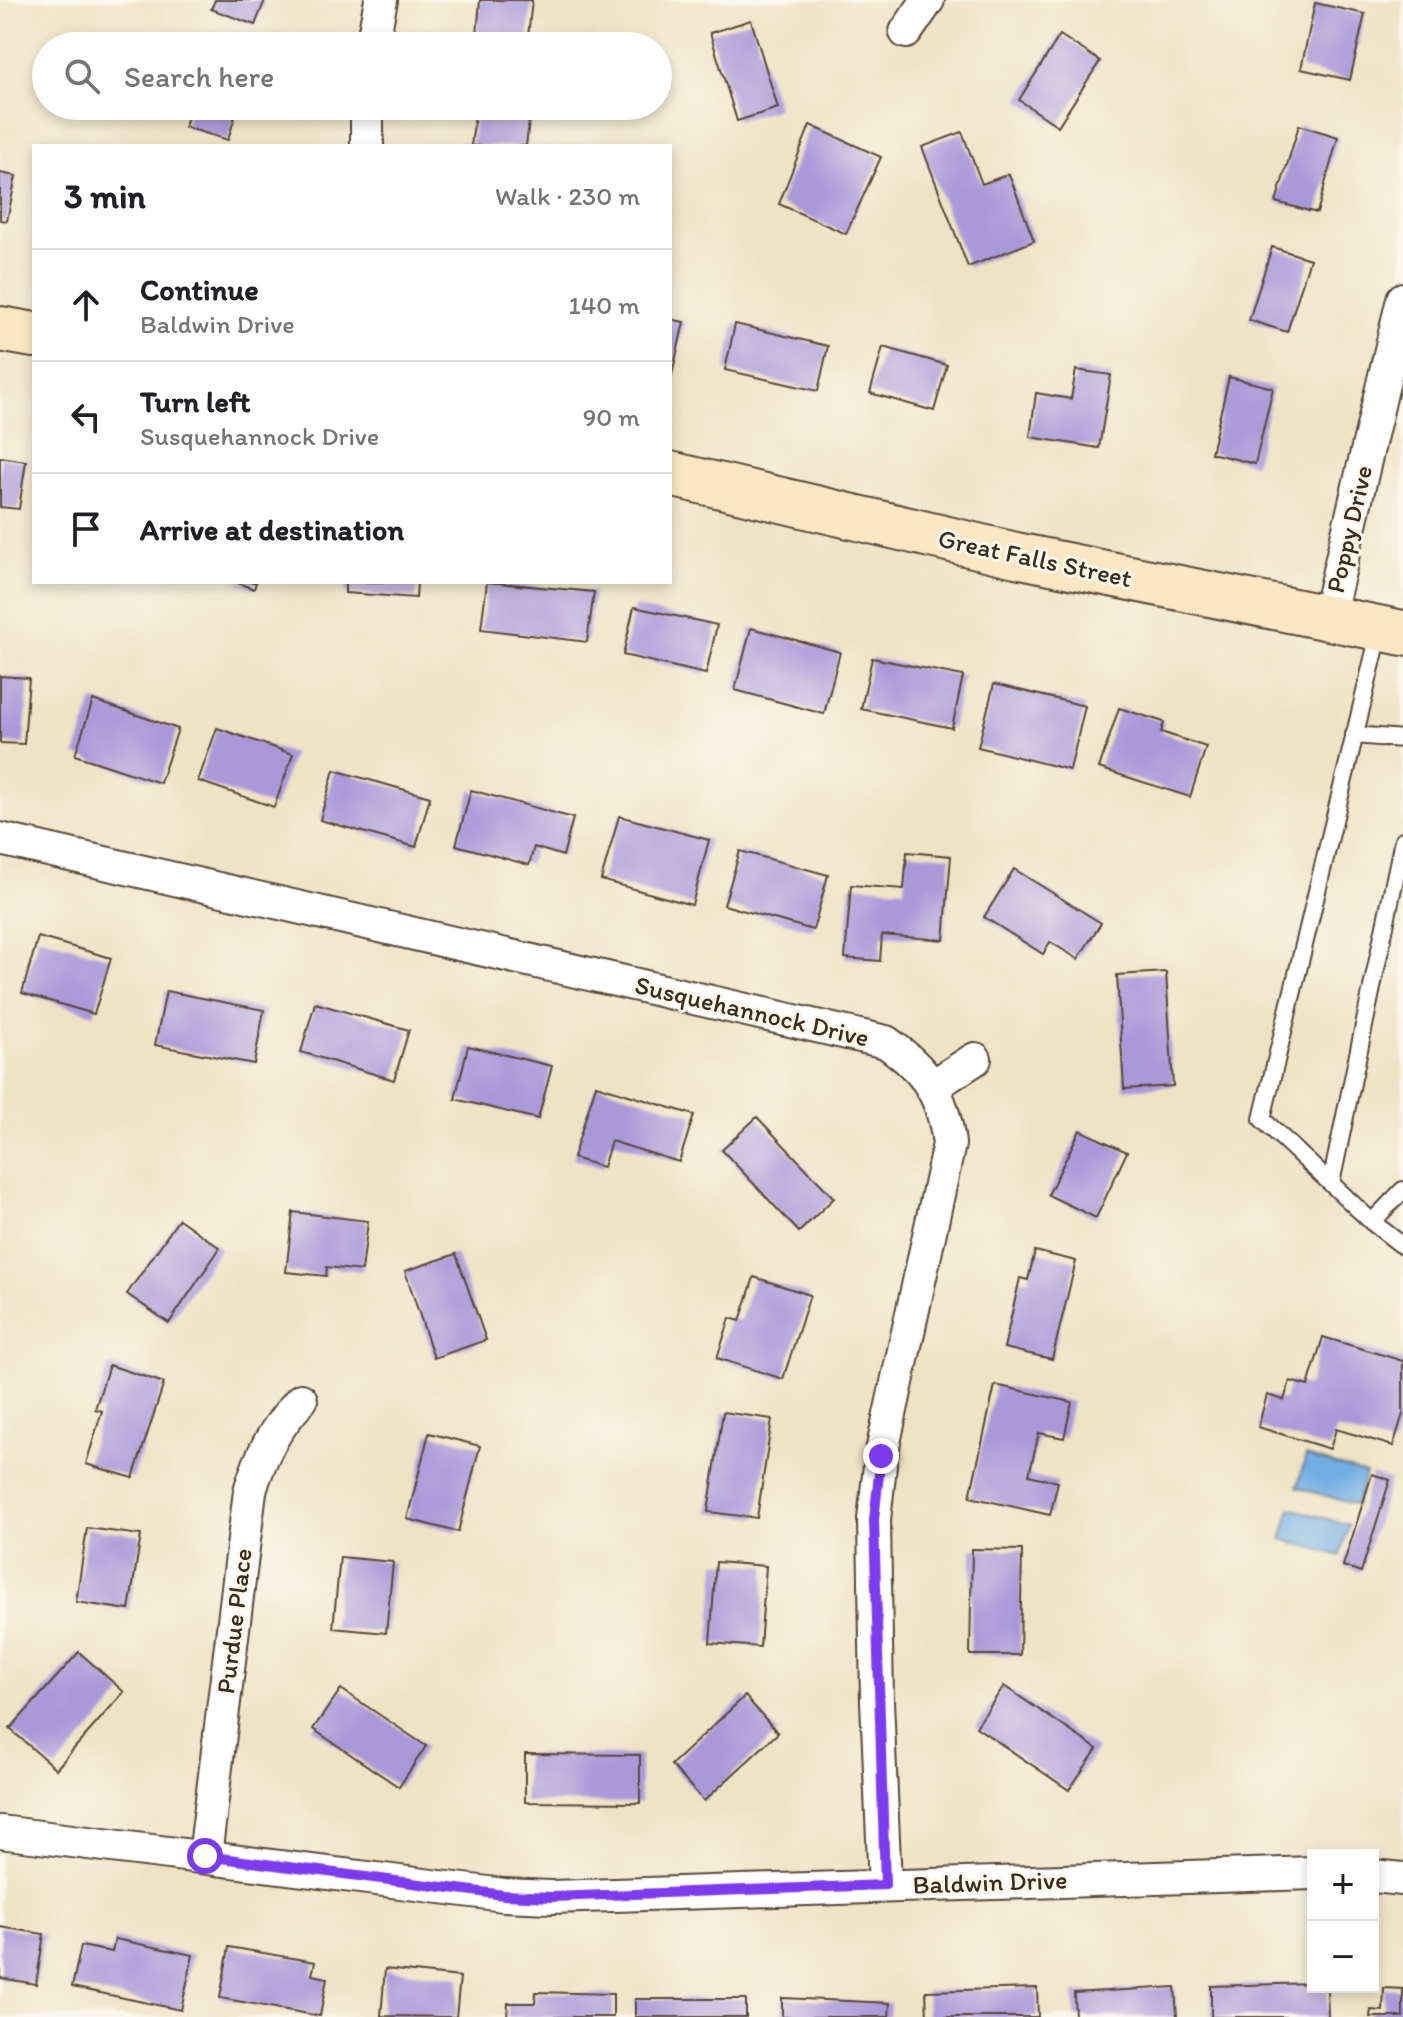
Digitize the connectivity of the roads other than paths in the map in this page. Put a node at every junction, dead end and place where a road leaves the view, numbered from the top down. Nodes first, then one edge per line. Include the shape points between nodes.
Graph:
1 (381, 0) edge
2 (928, 0) edge
3 (375, 32) edge
4 (906, 32) dead end
5 (367, 120) edge
6 (367, 144) edge
7 (1403, 299) edge
8 (0, 329) edge
9 (32, 335) edge
10 (672, 474) edge
11 (1328, 618) junction
12 (1392, 631) edge
13 (1354, 735) junction
14 (1403, 739) edge
15 (0, 839) edge
16 (1403, 840) edge
17 (975, 1059) dead end
18 (933, 1086) junction
19 (1331, 1183) junction
20 (1403, 1190) edge
21 (1372, 1222) junction
22 (1403, 1246) edge
23 (301, 1400) dead end
24 (0, 1832) edge
25 (205, 1856) junction
26 (1307, 1873) edge
27 (1379, 1877) edge
28 (1403, 1879) edge
29 (885, 1885) junction

1 - 3 street
2 - 4 street
5 - 6 street
7 - 11 street, Poppy Drive
8 - 9 main road
10 - 11 main road, Great Falls Street via 1016,555
11 - 12 main road, Great Falls Street
12 - 13 lane
13 - 14 lane
13 - 19 lane via 1262,1119
15 - 18 street, Susquehannock Drive via 886,1042
16 - 19 lane
17 - 18 street
18 - 29 street, Susquehannock Drive via 946,1123 947,1162 881,1456 874,1520
19 - 21 lane
20 - 21 lane
21 - 22 lane
23 - 25 street, Purdue Place via 260,1455 250,1491
24 - 25 street, Baldwin Drive
25 - 29 street, Baldwin Drive via 504,1895
26 - 29 street, Baldwin Drive
27 - 28 street

